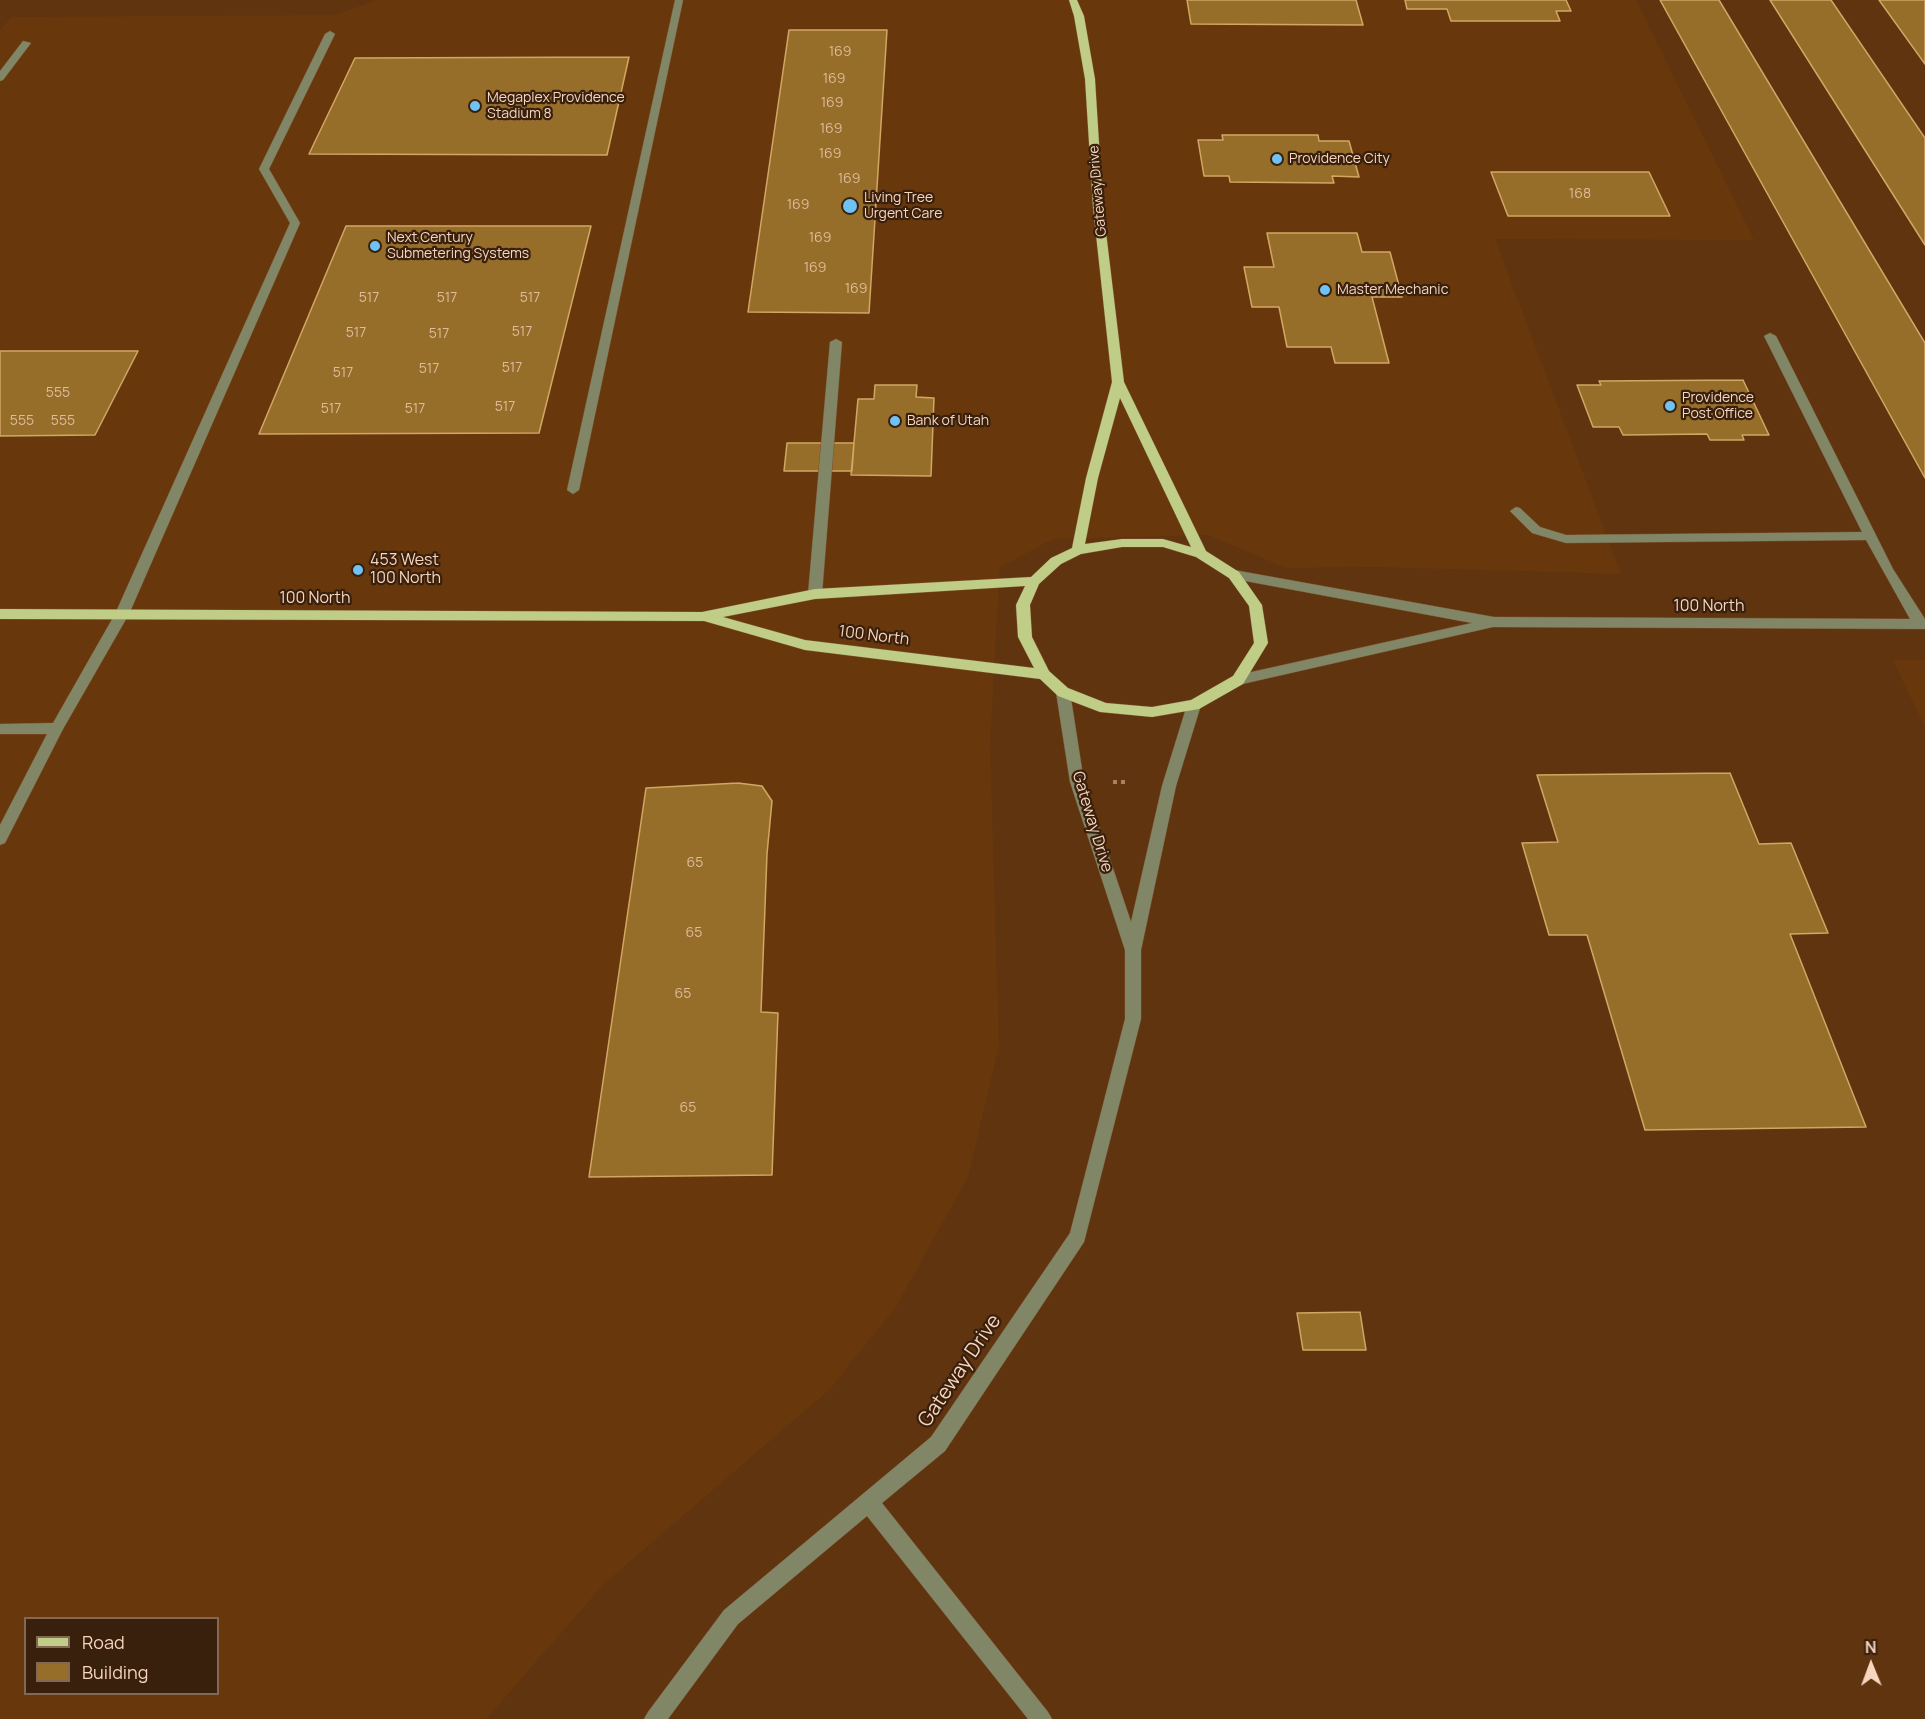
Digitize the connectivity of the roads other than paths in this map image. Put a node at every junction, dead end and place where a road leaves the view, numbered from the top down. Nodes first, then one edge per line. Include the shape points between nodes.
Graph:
1 (679, 0) edge
2 (1073, 0) edge
3 (330, 34) dead end
4 (26, 43) dead end
5 (0, 78) edge
6 (1770, 336) dead end
7 (836, 342) dead end
8 (1118, 382) junction
9 (573, 490) dead end
10 (1516, 511) dead end
11 (1871, 536) junction
12 (1078, 550) junction
13 (1202, 554) junction
14 (1234, 575) junction
15 (1034, 580) junction
16 (816, 594) junction
17 (0, 614) edge
18 (122, 614) junction
19 (702, 616) junction
20 (1494, 622) junction
21 (1922, 624) edge
22 (1044, 674) junction
23 (1238, 680) junction
24 (1063, 692) junction
25 (1194, 705) junction
26 (0, 729) edge
27 (57, 729) junction
28 (0, 839) edge
29 (1133, 950) junction
30 (869, 1502) junction
31 (655, 1719) edge
32 (1041, 1719) edge

1 - 9 street
2 - 8 main road, Gateway Drive via 1090,79 1098,207
3 - 18 street via 264,169 295,223
4 - 5 street
6 - 11 street
7 - 16 street
8 - 12 main road, Gateway Drive via 1092,478
8 - 13 main road, Gateway Drive
10 - 11 street via 1536,530 1566,539
11 - 21 street
12 - 13 main road via 1122,543 1163,543
12 - 15 main road via 1056,561
13 - 14 main road
14 - 20 street, 100 North
14 - 23 main road via 1255,605 1261,643
15 - 16 main road, 100 North
15 - 22 main road via 1023,605 1025,638
16 - 19 main road, 100 North
17 - 18 main road, 100 North
18 - 19 main road, 100 North
18 - 27 street
19 - 22 main road, 100 North via 805,645
20 - 21 street, 100 North
20 - 23 street, 100 North
22 - 24 main road
23 - 25 main road
24 - 25 main road via 1105,708 1152,712
24 - 29 street, Gateway Drive via 1077,782
25 - 29 street, Gateway Drive via 1169,786
26 - 27 street
27 - 28 street
29 - 30 street, Gateway Drive via 1133,1019 1078,1236 938,1444
30 - 31 street, Gateway Drive via 732,1617
30 - 32 street

